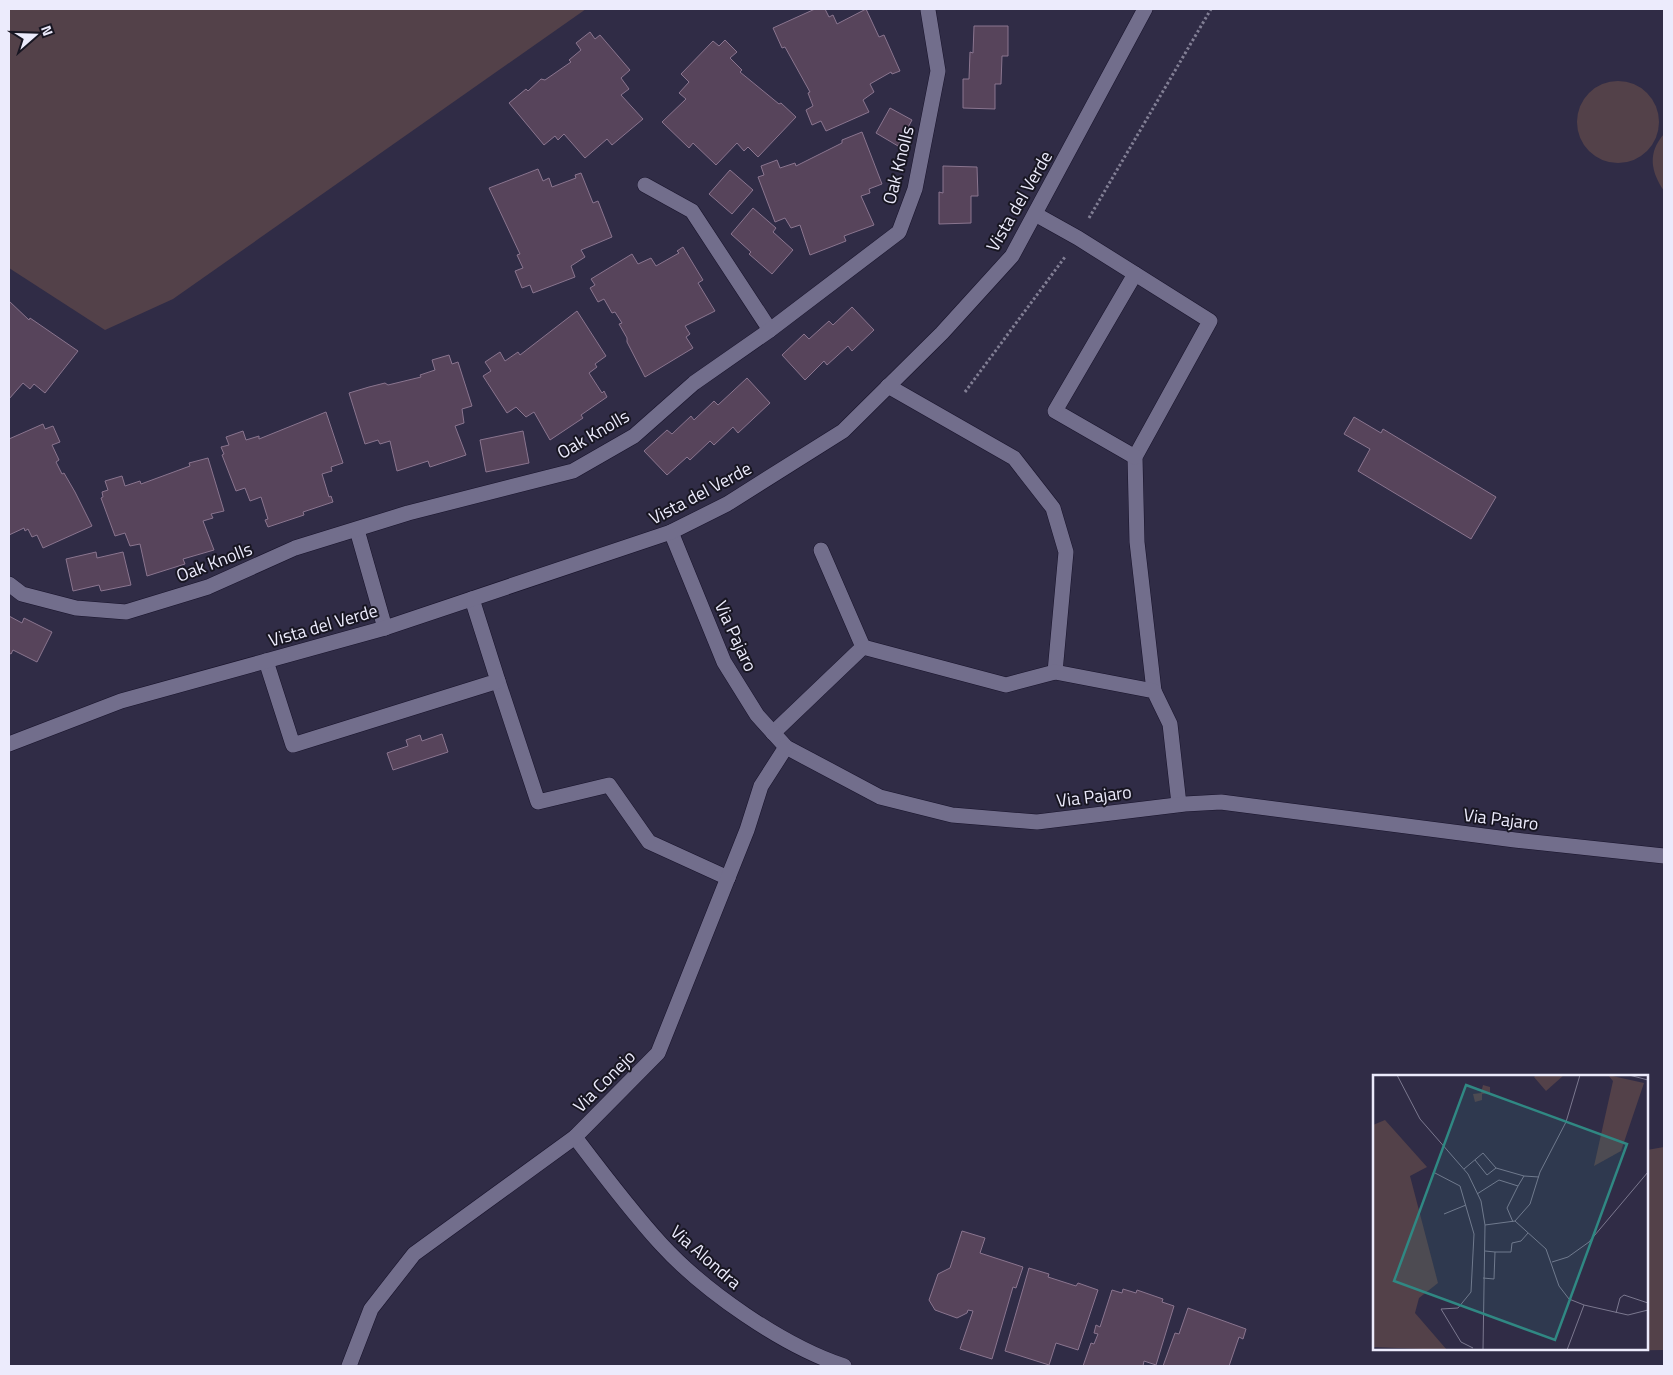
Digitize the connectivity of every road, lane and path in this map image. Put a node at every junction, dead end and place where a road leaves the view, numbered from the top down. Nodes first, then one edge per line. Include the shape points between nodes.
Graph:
1 (1145, 9) edge
2 (1211, 9) edge
3 (928, 10) edge
4 (644, 185) dead end
5 (1035, 214) junction
6 (1078, 238) junction
7 (1135, 274) junction
8 (770, 330) junction
9 (888, 386) junction
10 (965, 392) dead end
11 (1135, 457) junction
12 (357, 530) junction
13 (671, 532) junction
14 (821, 550) dead end
15 (9, 584) edge
16 (472, 599) junction
17 (385, 628) junction
18 (863, 647) junction
19 (266, 661) junction
20 (1055, 672) junction
21 (498, 681) junction
22 (1154, 691) junction
23 (773, 733) junction
24 (9, 744) edge
25 (786, 747) junction
26 (1179, 804) junction
27 (1664, 856) edge
28 (728, 878) junction
29 (575, 1137) junction
30 (349, 1366) edge
31 (844, 1366) edge

1 - 5 street, Vista del Verde
2 - 6 path
3 - 8 street, Oak Knolls via 938,71 916,189 900,232
4 - 8 street via 692,211
5 - 6 street
5 - 9 street, Vista del Verde via 1012,256
6 - 7 street
6 - 10 path
7 - 11 street via 1210,321
7 - 11 street via 1055,410
8 - 12 street, Oak Knolls via 694,382 634,436 573,471 408,513
9 - 13 street, Vista del Verde via 843,431 727,504
9 - 20 street via 1014,458 1053,508 1066,552
11 - 22 street via 1137,542
12 - 15 street, Oak Knolls via 295,548 208,587 126,612 76,608 22,594
12 - 17 street
13 - 16 street, Vista del Verde
13 - 23 street, Via Pajaro via 724,662 757,715
14 - 18 street
16 - 17 street, Vista del Verde
16 - 21 street
17 - 19 street, Vista del Verde
18 - 20 street via 1006,685
18 - 23 street
19 - 21 street via 293,745
19 - 24 street, Vista del Verde via 121,701
20 - 22 street
21 - 28 street via 538,802 610,785 650,842
22 - 26 street via 1170,724
23 - 25 street, Via Pajaro
25 - 26 street, Via Pajaro via 880,797 952,815 1037,822
25 - 28 street, Via Conejo via 761,786
26 - 27 street, Via Pajaro via 1221,802
28 - 29 street, Via Conejo via 658,1053
29 - 30 street, Via Conejo via 414,1254 371,1309
29 - 31 street, Via Alondra via 662,1246 712,1290 758,1324

